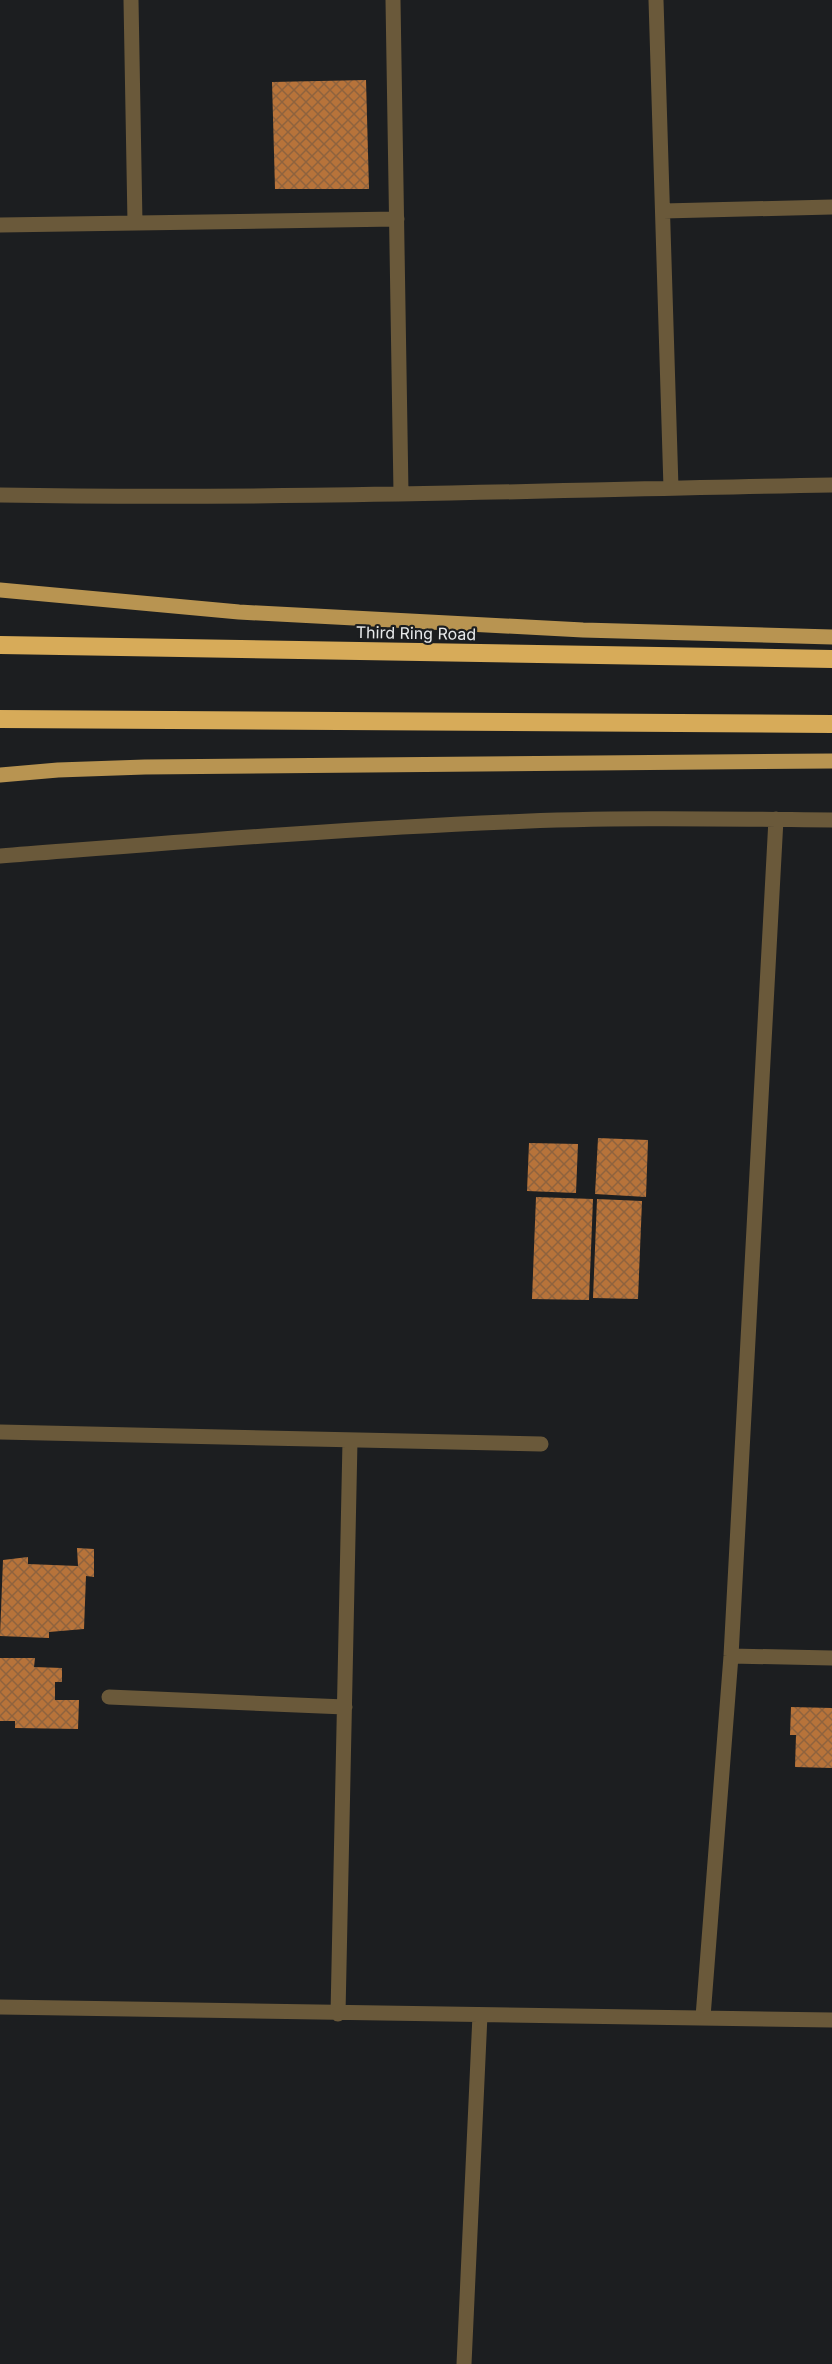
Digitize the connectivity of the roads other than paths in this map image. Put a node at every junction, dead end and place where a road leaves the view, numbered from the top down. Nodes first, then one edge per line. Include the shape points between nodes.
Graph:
1 (131, 0) edge
2 (393, 0) edge
3 (656, 0) edge
4 (832, 207) edge
5 (663, 211) junction
6 (397, 219) junction
7 (135, 223) junction
8 (0, 225) edge
9 (832, 485) edge
10 (671, 488) junction
11 (401, 493) junction
12 (0, 495) edge
13 (0, 590) edge
14 (832, 638) edge
15 (0, 645) edge
16 (832, 659) edge
17 (0, 719) edge
18 (832, 724) edge
19 (832, 761) edge
20 (0, 775) edge
21 (776, 819) junction
22 (832, 820) edge
23 (0, 856) edge
24 (0, 1432) edge
25 (350, 1440) junction
26 (541, 1444) dead end
27 (731, 1656) junction
28 (832, 1658) edge
29 (109, 1697) dead end
30 (345, 1707) junction
31 (0, 2007) edge
32 (338, 2014) junction
33 (480, 2014) junction
34 (703, 2017) junction
35 (832, 2020) edge
36 (464, 2364) edge

1 - 7 street
2 - 6 street
3 - 5 street
4 - 5 street
5 - 10 street
6 - 7 street
6 - 11 street
7 - 8 street
9 - 10 street
10 - 11 street
11 - 12 street
13 - 14 main road via 239,612
15 - 16 highway, Third Ring Road
17 - 18 highway
19 - 20 main road via 145,767
21 - 22 street
21 - 23 street via 508,822
21 - 27 street
24 - 25 street
25 - 26 street
25 - 30 street
27 - 28 street
27 - 34 street
29 - 30 street
30 - 32 street
31 - 32 street
32 - 33 street
33 - 34 street
33 - 36 street
34 - 35 street

